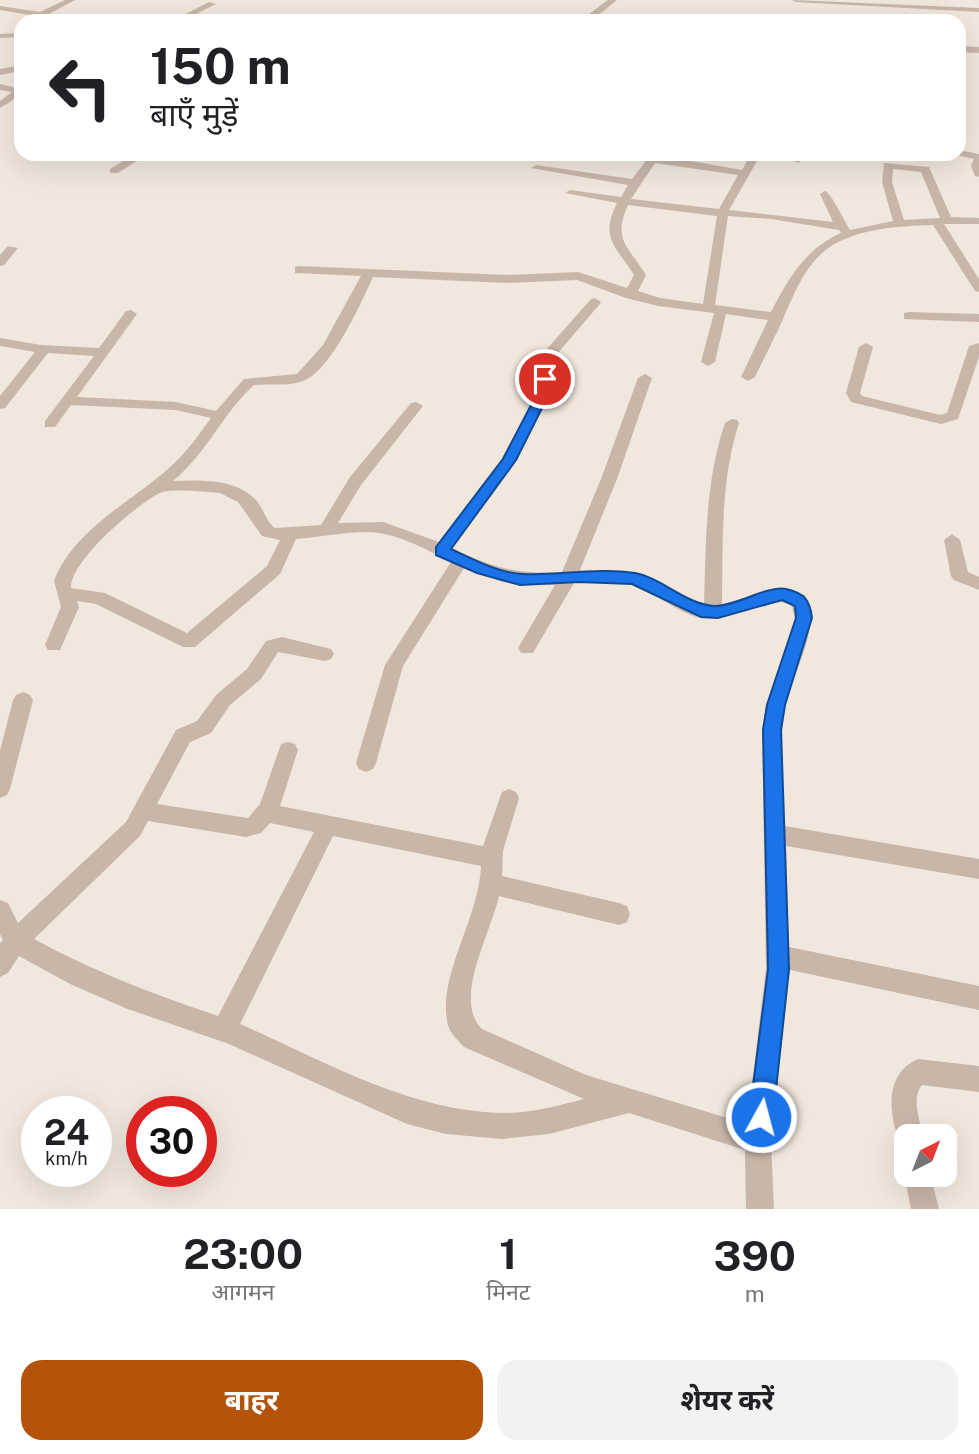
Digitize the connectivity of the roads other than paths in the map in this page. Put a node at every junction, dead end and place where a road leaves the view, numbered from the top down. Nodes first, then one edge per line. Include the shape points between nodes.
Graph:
1 (71, 0) edge
2 (613, 0) edge
3 (796, 0) edge
4 (212, 4) dead end
5 (0, 8) edge
6 (979, 10) edge
7 (29, 14) edge
8 (49, 14) edge
9 (191, 14) edge
10 (595, 14) edge
11 (979, 158) edge
12 (130, 161) edge
13 (651, 161) edge
14 (676, 161) edge
15 (751, 161) edge
16 (536, 167) dead end
17 (114, 170) dead end
18 (743, 173) junction
19 (979, 174) edge
20 (636, 183) junction
21 (570, 193) dead end
22 (825, 194) dead end
23 (624, 201) junction
24 (723, 211) junction
25 (941, 221) junction
26 (979, 221) edge
27 (900, 224) junction
28 (845, 231) junction
29 (12, 248) dead end
30 (0, 262) edge
31 (299, 270) dead end
32 (369, 273) junction
33 (979, 288) edge
34 (631, 295) junction
35 (595, 302) dead end
36 (715, 309) junction
37 (131, 314) dead end
38 (909, 316) dead end
39 (778, 317) junction
40 (979, 318) edge
41 (0, 342) edge
42 (866, 346) dead end
43 (976, 346) dead end
44 (43, 349) junction
45 (103, 352) junction
46 (708, 362) dead end
47 (748, 377) dead end
48 (645, 378) dead end
49 (972, 385) edge
50 (68, 401) junction
51 (0, 405) edge
52 (416, 406) dead end
53 (221, 416) junction
54 (732, 423) dead end
55 (50, 424) dead end
56 (157, 487) junction
57 (326, 531) junction
58 (290, 535) junction
59 (952, 540) dead end
60 (441, 551) junction
61 (461, 560) junction
62 (568, 578) junction
63 (979, 584) edge
64 (65, 593) junction
65 (713, 612) junction
66 (54, 645) dead end
67 (527, 648) dead end
68 (325, 654) dead end
69 (23, 700) dead end
70 (288, 750) dead end
71 (366, 763) dead end
72 (0, 789) edge
73 (509, 798) dead end
74 (144, 811) junction
75 (267, 813) junction
76 (328, 825) junction
77 (774, 834) junction
78 (491, 858) junction
79 (979, 869) edge
80 (491, 884) junction
81 (0, 911) edge
82 (618, 914) dead end
83 (16, 942) junction
84 (778, 956) junction
85 (0, 965) edge
86 (979, 998) edge
87 (224, 1030) junction
88 (979, 1079) edge
89 (628, 1101) junction
90 (908, 1124) edge
91 (758, 1142) junction
92 (920, 1187) edge
93 (760, 1209) edge
94 (925, 1209) edge

1 - 8 street
2 - 10 street
3 - 6 street via 884,10
4 - 9 street
5 - 7 street
11 - 19 street
12 - 17 street
13 - 20 street
14 - 18 street
15 - 18 street
16 - 20 street
18 - 24 street
20 - 23 street
21 - 23 street
22 - 28 street
23 - 24 street
23 - 34 street via 615,236 640,275
24 - 28 street
24 - 36 street
25 - 26 street
25 - 27 street
25 - 27 street via 925,169 888,164 887,182
25 - 33 street
27 - 28 street
28 - 39 street via 804,267
29 - 30 street
31 - 32 street
32 - 34 street via 507,279 578,276
32 - 53 street via 345,322 309,373 298,379 249,382
34 - 36 street
35 - 60 street via 538,367 537,373 548,384 509,460
36 - 39 street
36 - 46 street
37 - 45 street
38 - 40 street
39 - 47 street
41 - 44 street
42 - 49 street via 853,393 860,402 950,419
43 - 49 street
44 - 45 street
44 - 51 street
45 - 50 street
48 - 62 street via 610,479
50 - 53 street via 176,406
50 - 55 street
52 - 57 street via 362,471
53 - 56 street via 191,456
54 - 65 street via 719,480
56 - 58 street via 225,488 244,497 267,532
56 - 64 street via 108,521 65,576
57 - 58 street
57 - 60 street via 384,528
58 - 64 street via 274,570 189,642 99,598
59 - 63 street via 960,576
60 - 61 street
61 - 62 street via 520,580
61 - 71 street via 394,665
62 - 65 street via 635,579 678,602
62 - 67 street
64 - 66 street via 70,607
65 - 77 street via 783,594 803,605 804,618 772,730
68 - 74 street via 272,646 254,674 223,700 204,727 183,736
69 - 72 street
70 - 75 street
73 - 78 street
74 - 75 street via 246,828 261,822
74 - 83 street via 114,850
75 - 76 street
76 - 78 street
76 - 87 street
77 - 79 street
77 - 84 street
78 - 80 street
80 - 82 street
80 - 89 street via 457,990 460,1026 473,1038
81 - 83 street
83 - 85 street
83 - 87 street via 122,995
84 - 86 street
84 - 91 street
87 - 89 street via 407,1111 446,1121 502,1126 549,1121
88 - 90 street via 918,1072 911,1076 904,1093
89 - 91 street
91 - 93 street
92 - 94 street

